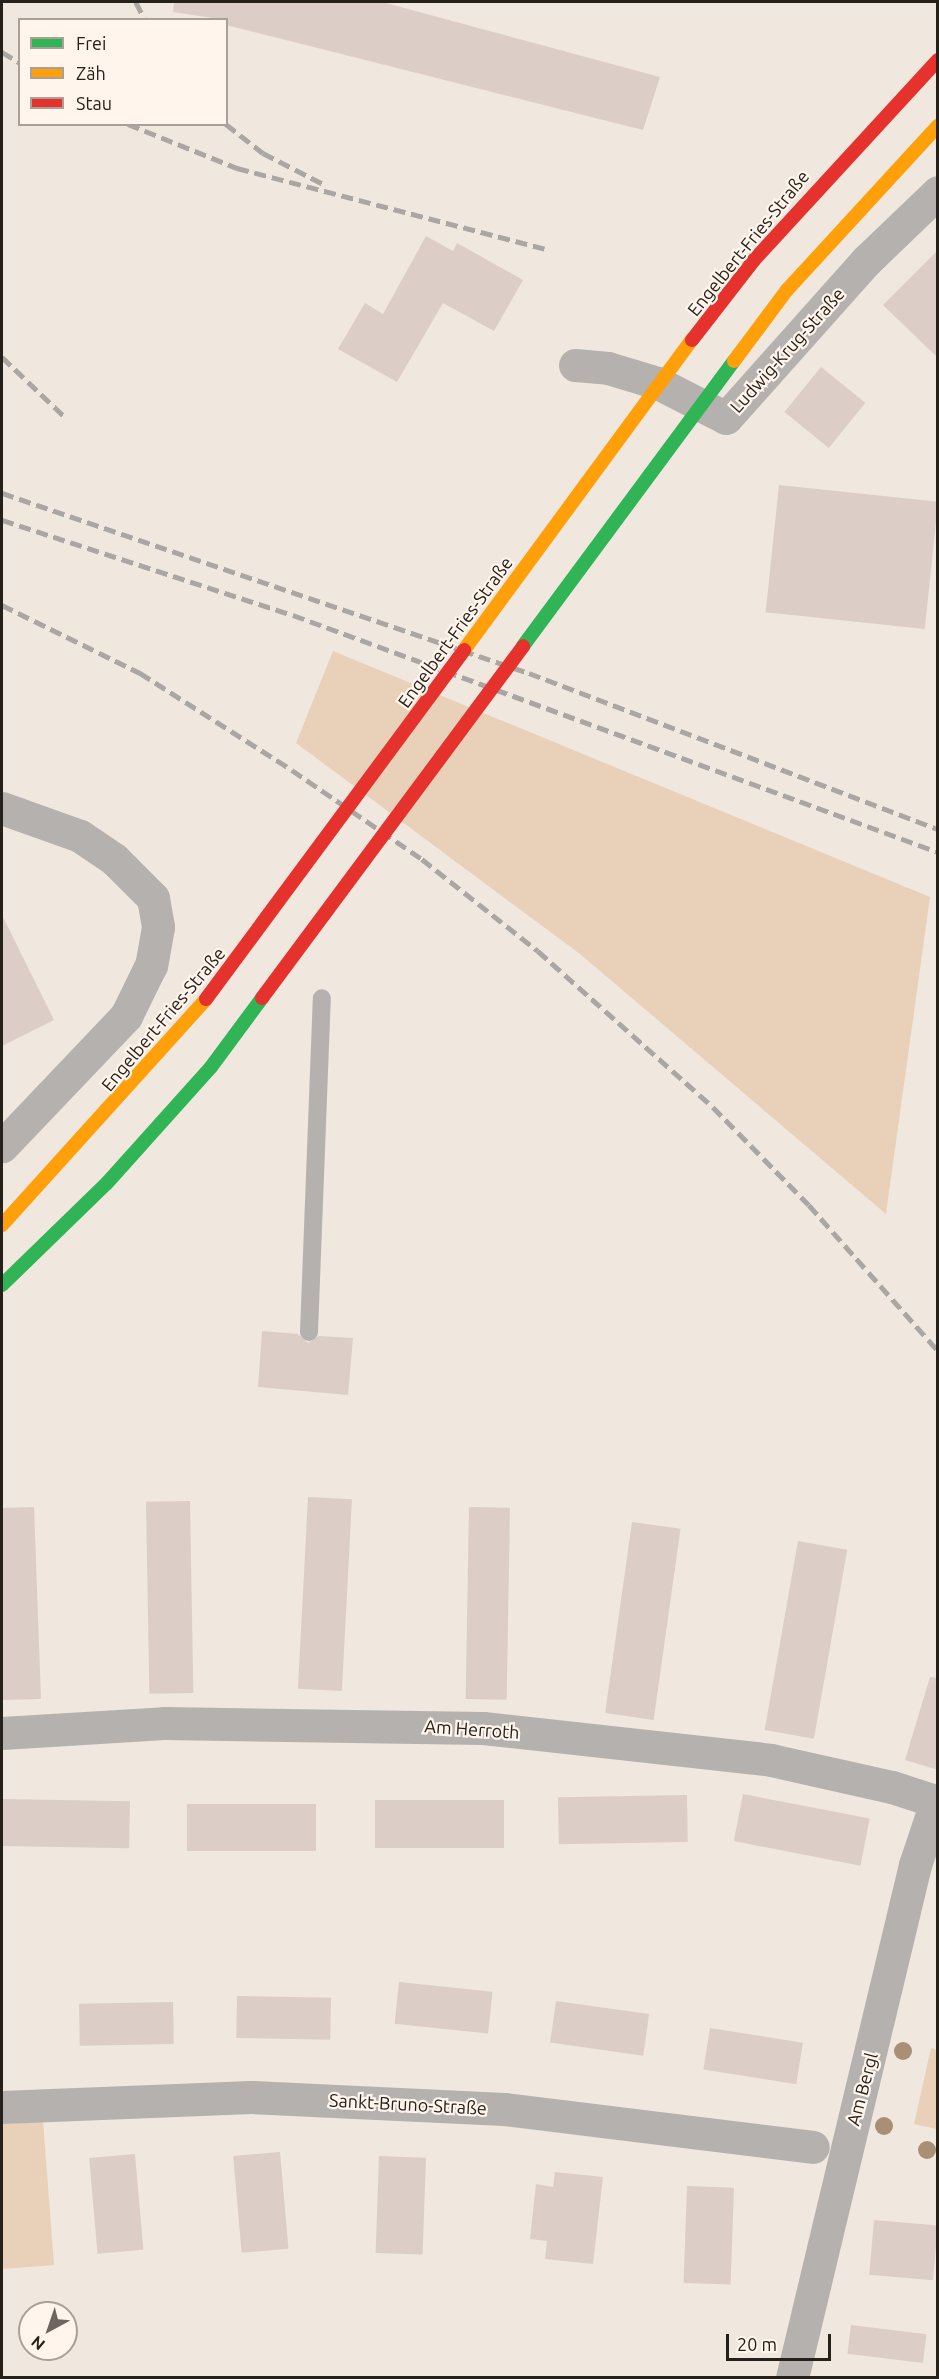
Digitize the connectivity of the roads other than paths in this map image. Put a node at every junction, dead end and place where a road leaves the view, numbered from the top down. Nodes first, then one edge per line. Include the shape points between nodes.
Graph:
1 (938, 60) edge
2 (938, 126) edge
3 (938, 192) edge
4 (575, 365) dead end
5 (2, 808) edge
6 (322, 998) dead end
7 (2, 1146) edge
8 (2, 1225) edge
9 (2, 1285) edge
10 (309, 1332) dead end
11 (2, 1733) edge
12 (937, 1802) edge
13 (2, 2107) edge
14 (813, 2147) dead end
15 (792, 2378) edge

1 - 8 main road, Engelbert-Fries-Straße, bridge via 754,260 638,411 256,936 172,1042
2 - 9 main road, bridge via 780,299 211,1067 107,1184
3 - 4 street, Ludwig-Krug-Straße via 867,260 726,418 658,383 608,368
5 - 7 street via 80,836 114,859 153,898 158,927 151,965 126,1016
6 - 10 lane
11 - 12 street, Am Herroth via 164,1723 483,1728 771,1760 892,1787
12 - 15 street, Am Bergl via 915,1865
13 - 14 street, Sankt-Bruno-Straße via 251,2097 504,2109

